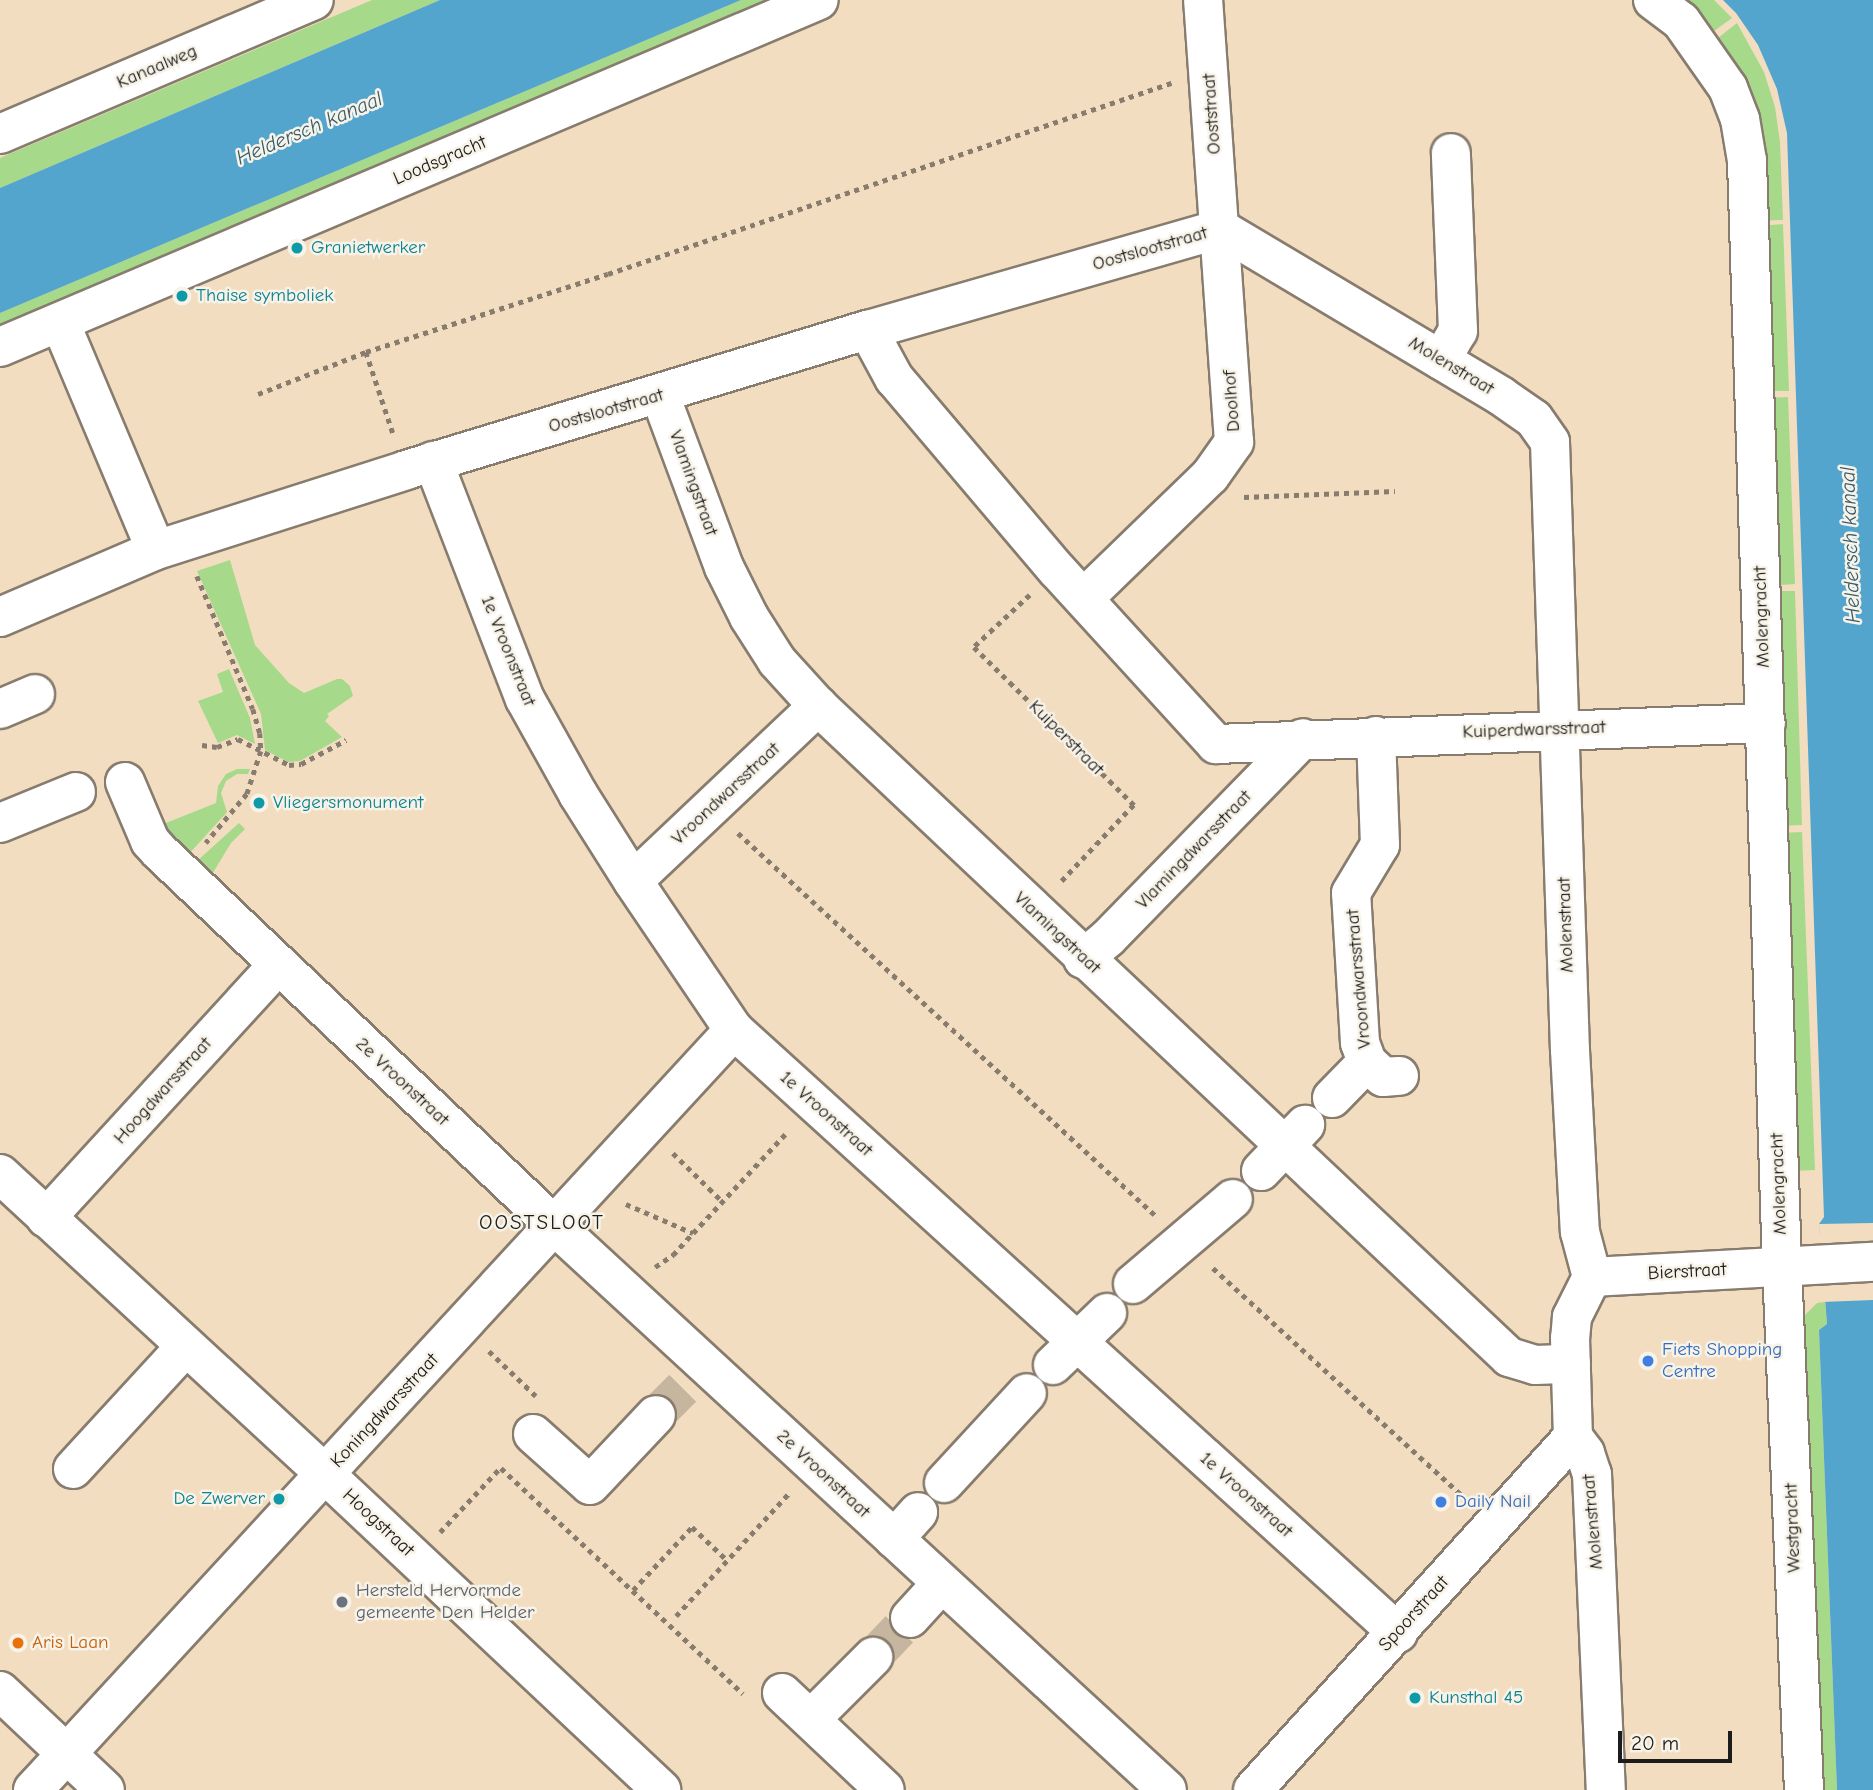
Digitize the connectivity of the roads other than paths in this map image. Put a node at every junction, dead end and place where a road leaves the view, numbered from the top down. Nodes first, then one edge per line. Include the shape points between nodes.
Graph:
1 (314, 0) edge
2 (820, 0) edge
3 (1203, 0) edge
4 (1653, 0) edge
5 (0, 134) edge
6 (1451, 153) dead end
7 (1221, 229) junction
8 (60, 322) junction
9 (868, 330) junction
10 (0, 347) edge
11 (1441, 360) junction
12 (660, 395) junction
13 (419, 465) junction
14 (169, 546) junction
15 (1085, 597) junction
16 (0, 617) edge
17 (35, 694) dead end
18 (817, 706) junction
19 (0, 709) edge
20 (1766, 723) junction
21 (1560, 729) junction
22 (1376, 736) junction
23 (1303, 738) junction
24 (125, 782) dead end
25 (76, 792) dead end
26 (0, 824) edge
27 (633, 881) junction
28 (1083, 959) junction
29 (278, 965) junction
30 (734, 1030) junction
31 (1332, 1098) dead end
32 (0, 1174) edge
33 (1233, 1199) dead end
34 (46, 1217) junction
35 (555, 1226) junction
36 (1873, 1262) edge
37 (1782, 1266) junction
38 (1592, 1277) junction
39 (1133, 1284) dead end
40 (1107, 1312) dead end
41 (180, 1343) junction
42 (1064, 1353) junction
43 (1570, 1364) junction
44 (1027, 1393) dead end
45 (656, 1415) tunnel mouth
46 (538, 1418) road end
47 (1573, 1437) junction
48 (73, 1469) dead end
49 (326, 1475) junction
50 (944, 1483) dead end
51 (941, 1584) junction
52 (910, 1618) tunnel mouth
53 (1398, 1633) junction
54 (873, 1657) tunnel mouth
55 (0, 1691) edge
56 (782, 1693) dead end
57 (811, 1719) junction
58 (66, 1752) junction
59 (33, 1790) edge
60 (105, 1790) edge
61 (661, 1790) edge
62 (885, 1790) edge
63 (1167, 1790) edge
64 (1253, 1790) edge
65 (1605, 1790) edge
66 (1804, 1790) edge

1 - 5 street, Kanaalweg
2 - 8 street, Loodsgracht
3 - 7 street, Ooststraat
4 - 20 street, Molengracht via 1681,21 1728,88 1745,150
6 - 11 street via 1458,331
7 - 9 street, Oostslootstraat
7 - 11 street, Molenstraat
7 - 15 street, Doolhof via 1234,442 1210,476
8 - 10 street, Loodsgracht
8 - 14 street
9 - 12 street, Oostslootstraat
9 - 15 street via 894,378
11 - 21 street, Molenstraat via 1534,419 1550,442
12 - 13 street, Oostslootstraat
12 - 18 street, Vlamingstraat via 724,567 749,617 777,662
13 - 14 street, Oostslootstraat
13 - 27 street, 1e Vroonstraat via 525,699
14 - 16 street, Oostslootstraat
15 - 23 street via 1216,744
17 - 19 street
18 - 27 street, Vroondwarsstraat
18 - 28 street, Vlamingstraat
20 - 21 street, Kuiperdwarsstraat
20 - 37 street, Molengracht
21 - 22 street, Kuiperdwarsstraat
21 - 38 street, Molenstraat via 1580,1232
22 - 23 street, Kuiperdwarsstraat
22 - 31 street, Vroondwarsstraat via 1380,845 1351,893 1375,1060
23 - 28 street, Vlamingdwarsstraat
24 - 29 street, 2e Vroonstraat via 150,842
25 - 26 street
27 - 30 street, 1e Vroonstraat
28 - 43 street, Vlamingstraat via 1509,1357 1535,1365
29 - 34 street, Hoogdwarsstraat
29 - 35 street, 2e Vroonstraat
30 - 35 street, Koningdwarsstraat
30 - 42 street, 1e Vroonstraat via 814,1103
32 - 34 street, Hoogstraat
33 - 39 street
34 - 41 street, Hoogstraat
35 - 49 street, Koningdwarsstraat
35 - 51 street, 2e Vroonstraat via 631,1294 694,1376 814,1466 906,1525
36 - 37 street, Bierstraat
37 - 38 street, Bierstraat
37 - 66 street, Westgracht
38 - 43 street, Molenstraat via 1572,1317
40 - 42 street
41 - 48 street
41 - 49 street, Hoogstraat
42 - 53 street, 1e Vroonstraat
43 - 47 street, Molenstraat
44 - 50 street
45 - 46 street via 590,1485
47 - 53 street, Spoorstraat
47 - 65 street, Molenstraat via 1592,1474 1585,1570
49 - 58 street, Koningdwarsstraat
49 - 61 street, Hoogstraat
51 - 52 street
51 - 63 street, 2e Vroonstraat
53 - 64 street, Spoorstraat
54 - 57 street
55 - 58 street
56 - 57 street
57 - 62 street
58 - 59 street, Koningdwarsstraat
58 - 60 street

